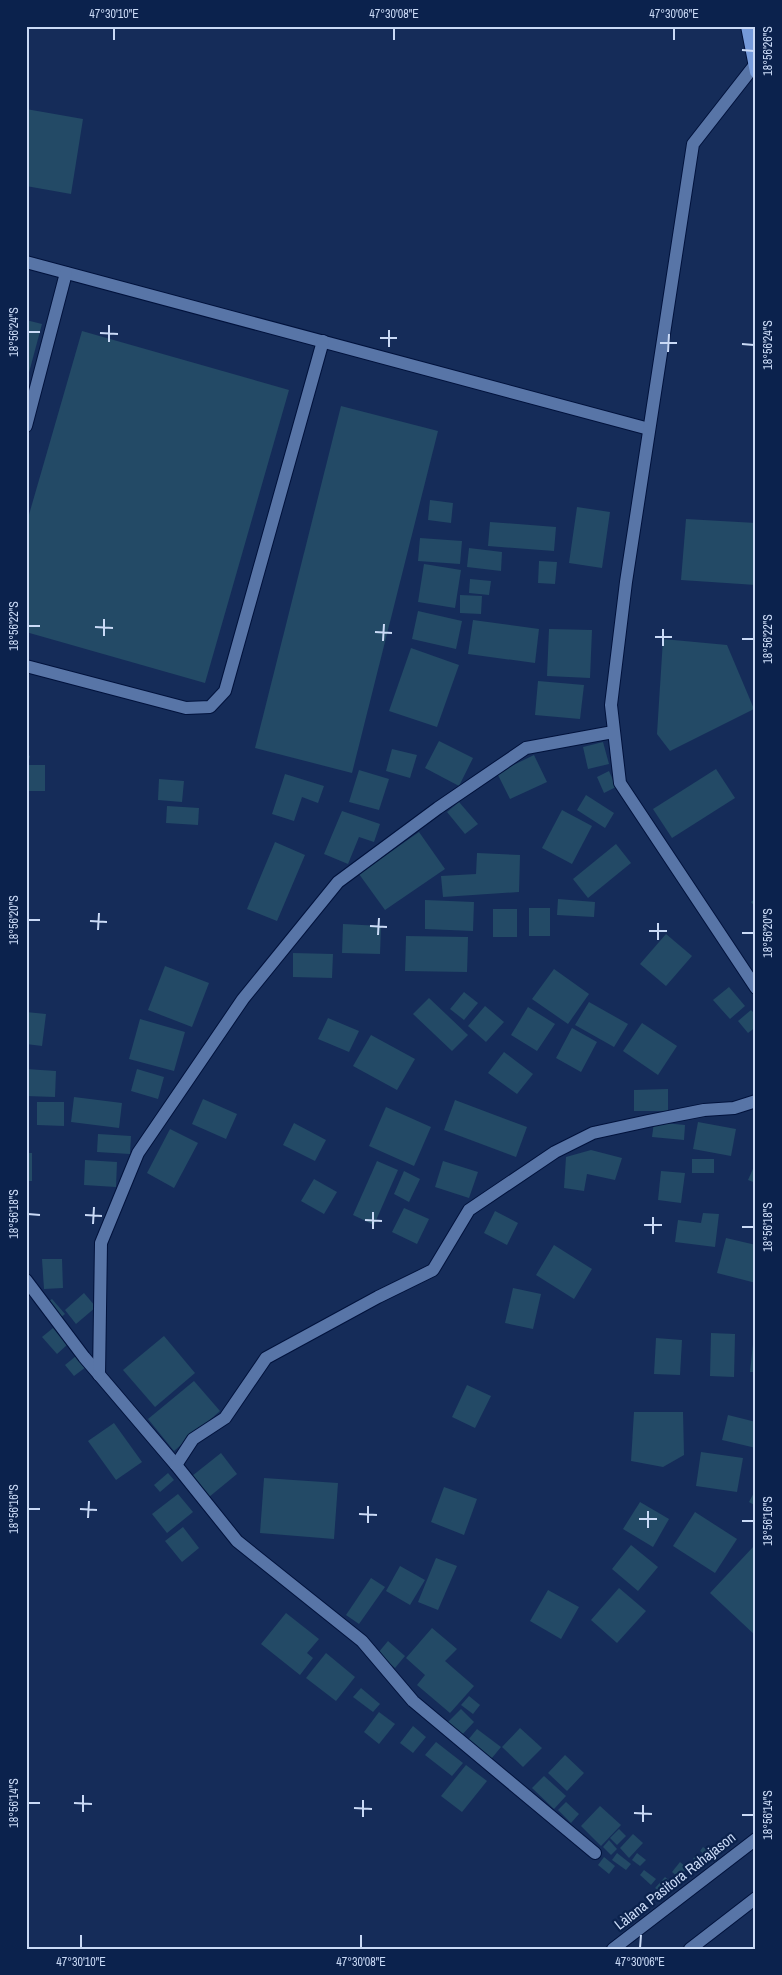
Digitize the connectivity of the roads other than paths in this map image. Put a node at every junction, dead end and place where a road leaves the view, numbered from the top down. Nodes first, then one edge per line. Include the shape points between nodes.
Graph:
1 (746, 26) edge
2 (755, 66) edge
3 (26, 262) edge
4 (66, 273) junction
5 (323, 341) junction
6 (26, 426) edge
7 (649, 429) junction
8 (26, 666) edge
9 (613, 732) junction
10 (756, 988) edge
11 (756, 1101) edge
12 (26, 1280) edge
13 (99, 1375) junction
14 (176, 1465) junction
15 (756, 1839) edge
16 (595, 1853) dead end
17 (756, 1898) edge
18 (613, 1949) edge
19 (690, 1949) edge

1 - 2 main road
2 - 7 street via 694,144
3 - 4 street
4 - 5 street
4 - 6 street
5 - 7 street
5 - 8 street via 226,691 210,707 186,708
7 - 9 street via 611,705
9 - 10 street via 620,783
9 - 13 street via 526,748 438,808 338,882 243,999 138,1154 101,1243
11 - 14 street via 734,1108 704,1110 593,1133 555,1152 469,1210 433,1270 266,1358 225,1418 193,1439
12 - 13 street
13 - 14 street
14 - 16 street via 237,1541 362,1641 413,1701
15 - 18 street, Làlana Pasitora Rahajason
17 - 19 street

